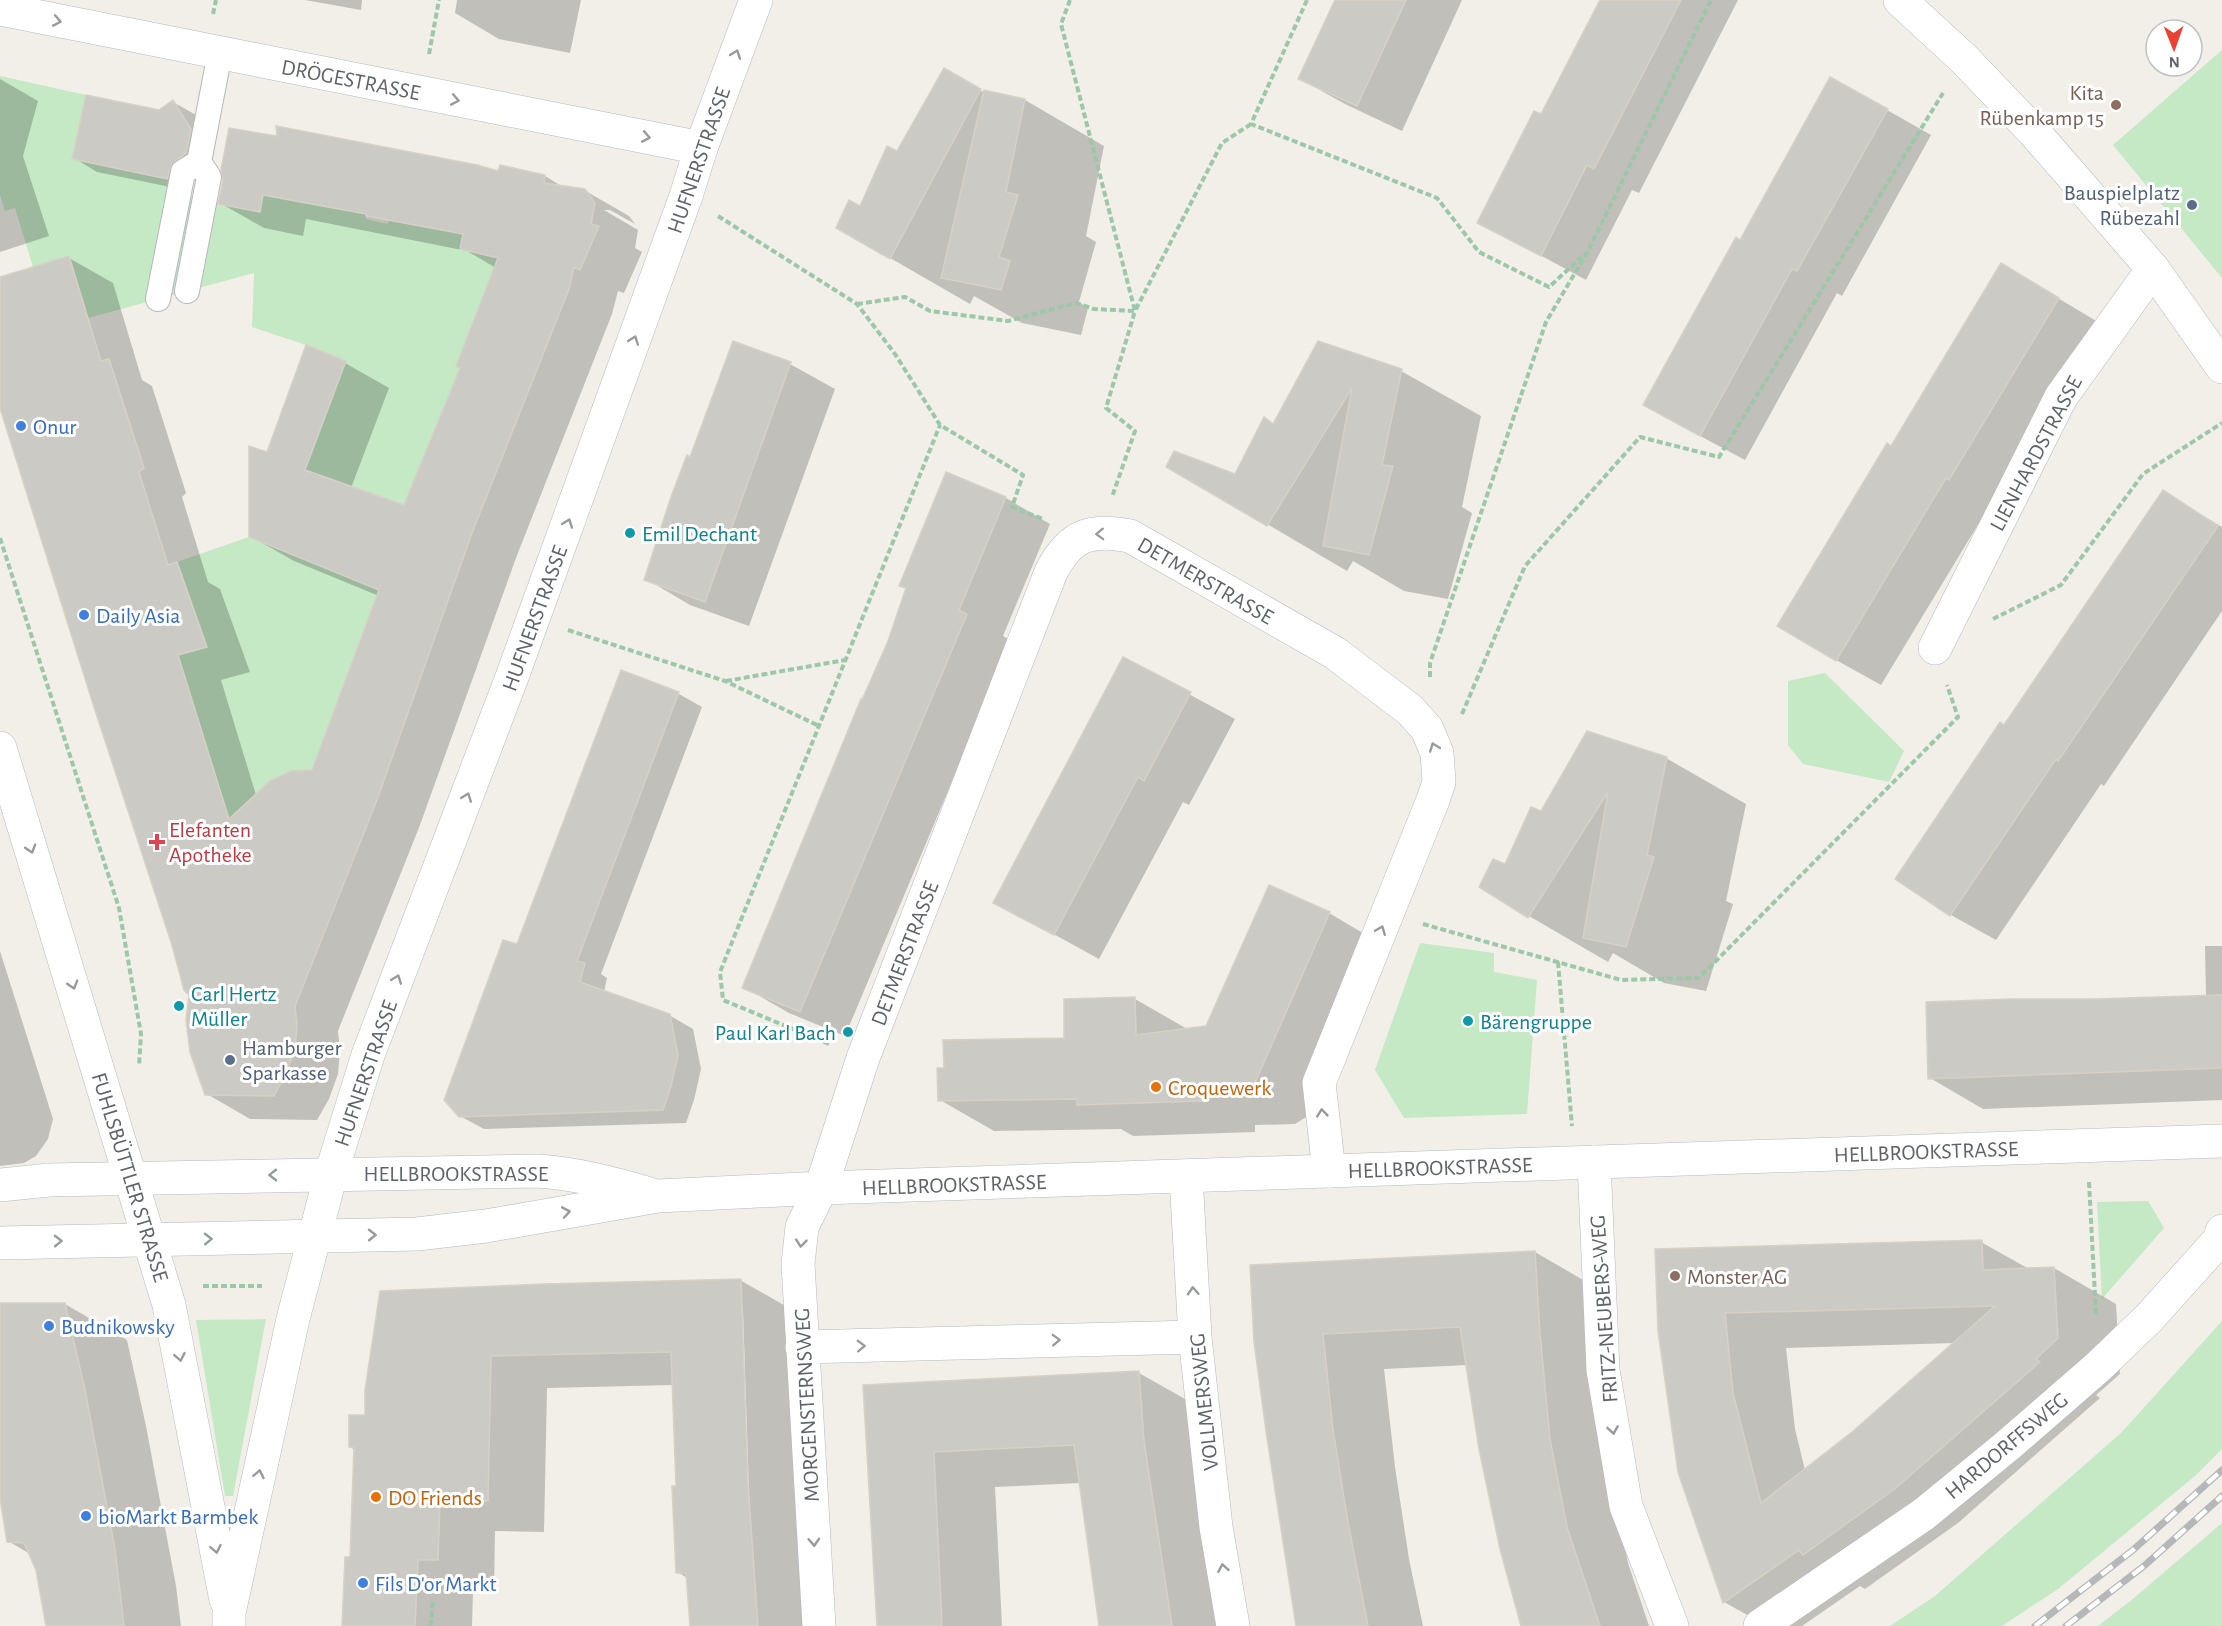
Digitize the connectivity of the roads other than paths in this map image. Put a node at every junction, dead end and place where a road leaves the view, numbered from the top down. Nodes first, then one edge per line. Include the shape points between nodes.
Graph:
1 (756, 0) edge
2 (1900, 0) edge
3 (0, 9) edge
4 (220, 53) junction
5 (701, 148) junction
6 (199, 162) junction
7 (2153, 269) junction
8 (187, 291) dead end
9 (158, 298) dead end
10 (2222, 367) edge
11 (1935, 648) road end
12 (0, 748) edge
13 (2222, 1141) edge
14 (1585, 1163) junction
15 (1329, 1171) junction
16 (331, 1174) junction
17 (1186, 1176) junction
18 (131, 1178) junction
19 (0, 1185) edge
20 (820, 1188) junction
21 (658, 1196) junction
22 (2222, 1231) edge
23 (314, 1236) junction
24 (150, 1240) junction
25 (0, 1243) edge
26 (1196, 1337) junction
27 (802, 1347) junction
28 (229, 1620) edge
29 (819, 1626) edge
30 (1233, 1626) edge
31 (1672, 1626) edge
32 (1760, 1626) edge

5 -> 1 street, HUFNERSTRASSE
2 - 7 street via 2034,132
3 -> 4 street, DRÖGESTRASSE
4 -> 5 street, DRÖGESTRASSE
4 - 6 lane
16 -> 5 street, HUFNERSTRASSE via 368,1055 533,618
6 - 8 lane via 209,177
6 - 9 lane via 183,172
7 - 10 street
7 - 11 street, LIENHARDSTRASSE via 2061,397
12 -> 18 street, FUHLSBÜTTLER STRASSE
13 - 14 street, HELLBROOKSTRASSE
14 - 15 street, HELLBROOKSTRASSE
14 -> 31 street, FRITZ-NEUBERS-WEG via 1603,1370 1626,1506
15 - 17 street, HELLBROOKSTRASSE
15 -> 20 street, DETMERSTRASSE via 1319,1083 1439,782 1437,753 1427,729 1410,710 1335,653 1130,536 1118,534 1091,535 1069,544 1051,572 863,1059
16 -> 18 street, HELLBROOKSTRASSE
16 - 21 street, HELLBROOKSTRASSE via 569,1173
16 - 23 street, HUFNERSTRASSE
17 - 20 street, HELLBROOKSTRASSE
26 -> 17 street, VOLLMERSWEG
18 - 19 street, HELLBROOKSTRASSE
18 - 24 street, FUHLSBÜTTLER STRASSE
20 - 21 street, HELLBROOKSTRASSE
20 -> 27 street, MORGENSTERNSWEG via 802,1227 798,1264
23 -> 21 street, HELLBROOKSTRASSE via 454,1231
22 - 32 street, HARDORFFSWEG via 2220,1239 2149,1318 2007,1446 1924,1514
24 -> 23 street, HELLBROOKSTRASSE
28 -> 23 street, FUHLSBÜTTLER STRASSE
25 -> 24 street, HELLBROOKSTRASSE
24 -> 28 street, FUHLSBÜTTLER STRASSE via 180,1354
27 -> 26 street
30 -> 26 street, VOLLMERSWEG via 1216,1527
27 -> 29 street, MORGENSTERNSWEG

